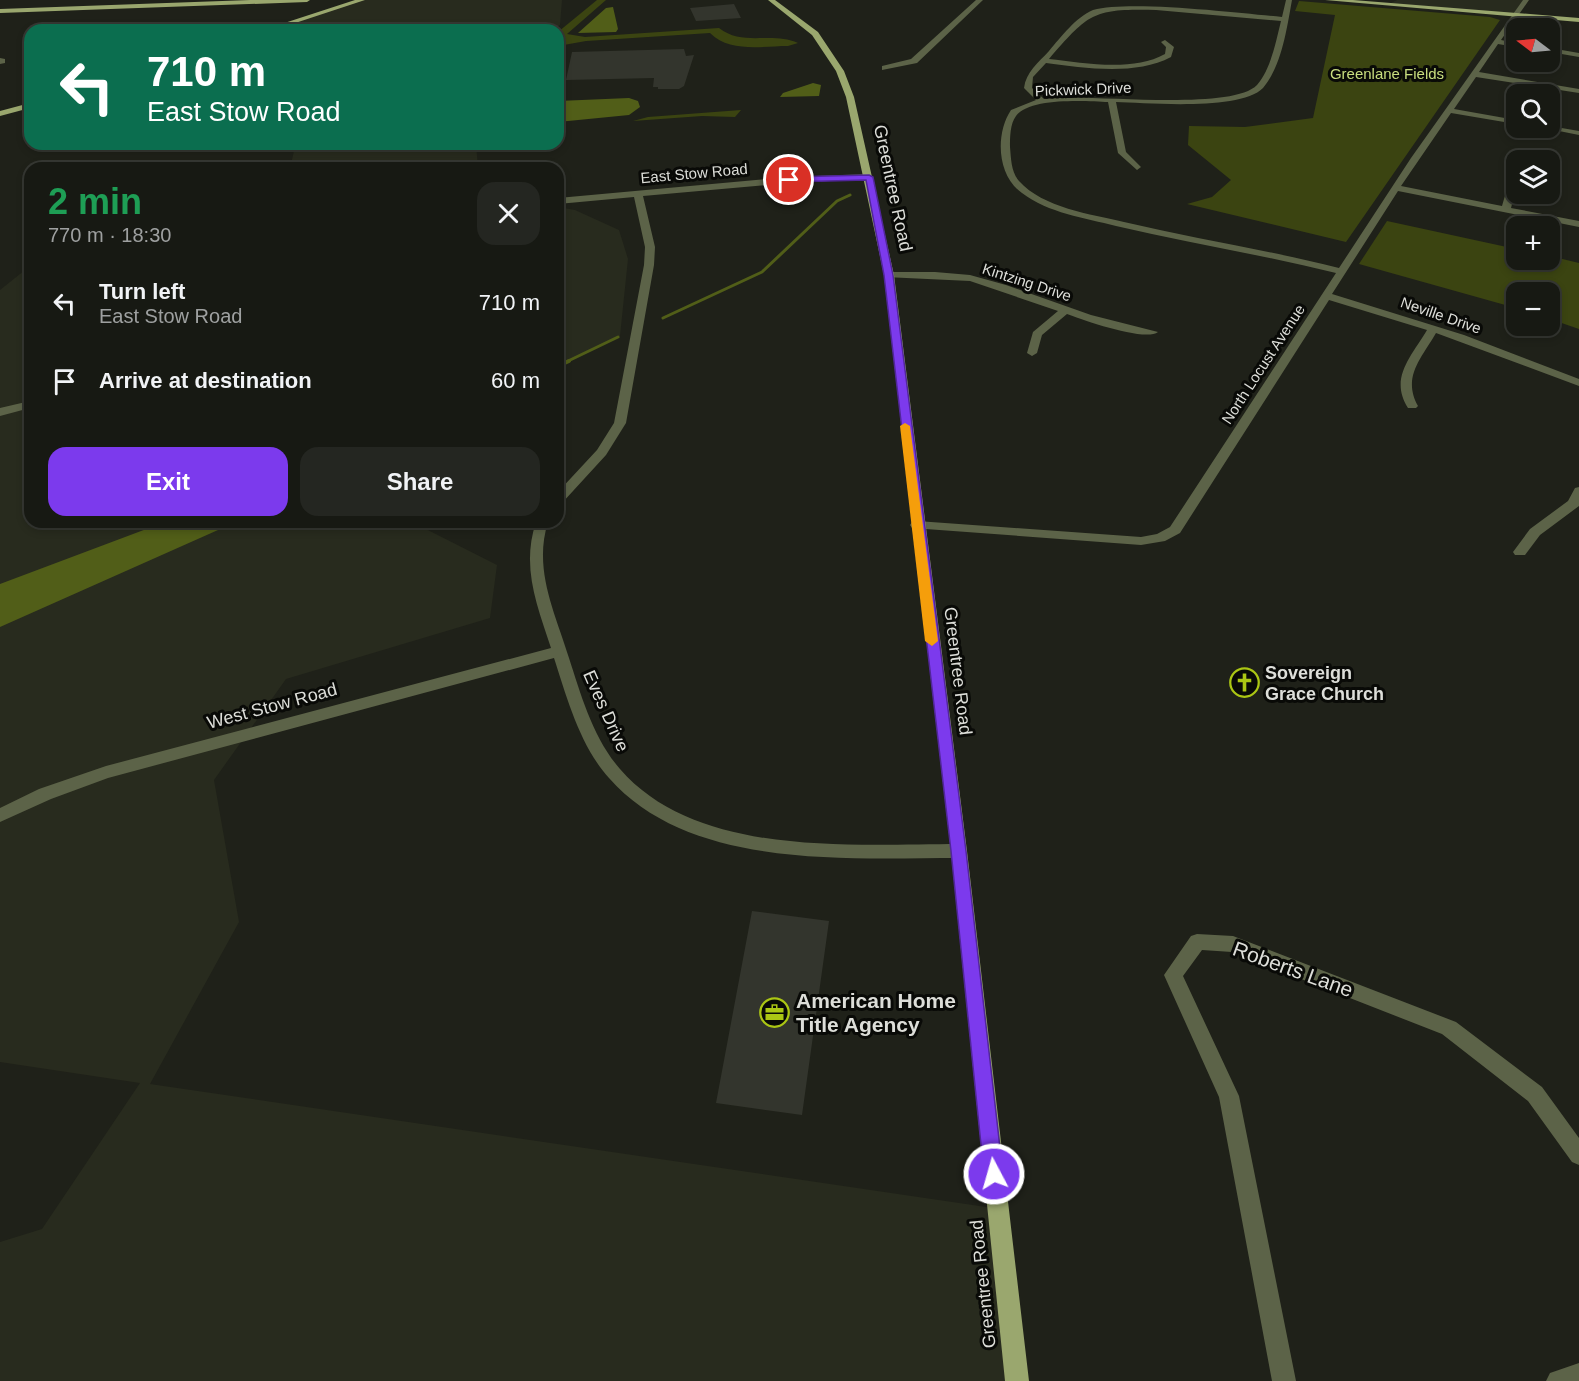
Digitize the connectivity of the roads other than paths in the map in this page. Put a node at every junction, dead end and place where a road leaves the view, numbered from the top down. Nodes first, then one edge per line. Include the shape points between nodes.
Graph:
1 (307, 0) edge
2 (362, 0) edge
3 (771, 0) edge
4 (980, 0) edge
5 (1289, 0) edge
6 (1328, 0) edge
7 (1526, 0) edge
8 (322, 2) dead end
9 (0, 11) edge
10 (329, 11) junction
11 (1516, 15) junction
12 (1286, 19) junction
13 (1579, 20) edge
14 (287, 24) edge
15 (1165, 42) dead end
16 (1497, 42) junction
17 (1506, 43) edge
18 (1560, 52) edge
19 (1579, 55) edge
20 (1045, 61) junction
21 (885, 68) dead end
22 (1474, 74) junction
23 (1579, 91) edge
24 (1112, 100) junction
25 (1042, 102) junction
26 (24, 107) edge
27 (1448, 110) junction
28 (0, 114) edge
29 (1506, 120) edge
30 (1560, 130) edge
31 (1579, 133) edge
32 (1137, 167) dead end
33 (869, 177) junction
34 (1396, 188) junction
35 (638, 194) junction
36 (564, 200) edge
37 (1508, 204) edge
38 (1506, 210) junction
39 (1579, 224) edge
40 (1341, 271) junction
41 (889, 275) junction
42 (1325, 295) junction
43 (1065, 310) junction
44 (1433, 328) junction
45 (1153, 332) dead end
46 (1032, 353) dead end
47 (1579, 383) edge
48 (24, 406) edge
49 (1412, 406) dead end
50 (0, 412) edge
51 (1579, 491) edge
52 (564, 493) edge
53 (917, 525) junction
54 (540, 528) edge
55 (1520, 552) dead end
56 (560, 651) junction
57 (0, 815) edge
58 (959, 851) junction
59 (1579, 1155) edge
60 (1579, 1375) edge
61 (1017, 1381) edge
62 (1284, 1381) edge
63 (1558, 1381) edge

1 - 9 main road
2 - 10 main road
3 - 33 main road, Greentree Road via 815,34 837,63 850,97
4 - 21 street via 914,61
5 - 12 street, Pickwick Drive
6 - 11 main road
7 - 11 street, North Locust Avenue
8 - 10 main road via 331,5
10 - 14 main road
11 - 13 main road
11 - 16 street, North Locust Avenue
12 - 20 street via 1137,6 1106,8 1085,18
12 - 24 street, Pickwick Drive via 1267,76 1254,91 1219,100
15 - 20 street via 1170,47 1168,55 1148,63
16 - 17 street
16 - 22 street, North Locust Avenue
18 - 19 street
20 - 25 street via 1027,81 1030,91
22 - 23 street
22 - 27 street, North Locust Avenue
24 - 25 street, Pickwick Drive
24 - 32 street via 1122,153
25 - 40 street, Pickwick Drive via 1017,109 1009,122 1008,174 1012,184 1024,194 1168,237 1272,254
26 - 28 main road
27 - 29 street
27 - 34 street, North Locust Avenue
30 - 31 street
33 - 35 street, East Stow Road
33 - 41 main road, Greentree Road
34 - 38 street
34 - 40 street, North Locust Avenue
35 - 36 street, East Stow Road
35 - 52 street via 650,247 649,265 624,409 613,438
37 - 38 street
38 - 39 street
40 - 42 street, North Locust Avenue
41 - 43 street, Kintzing Drive via 978,280
41 - 53 main road, Greentree Road
42 - 44 street, Neville Drive
42 - 53 street, North Locust Avenue via 1175,530 1141,541
43 - 45 street, Kintzing Drive via 1109,325
43 - 46 street via 1037,334
44 - 47 street, Neville Drive
44 - 49 street via 1405,378
48 - 50 street
51 - 55 street via 1574,503 1535,532
53 - 58 main road, Greentree Road
54 - 56 street, Eves Drive via 534,568
56 - 57 street, West Stow Road via 106,772
56 - 58 street, Eves Drive via 591,734 609,765 633,792 678,820 733,838 790,847
58 - 61 main road, Greentree Road
59 - 62 street, Roberts Lane via 1535,1094 1449,1028 1233,944 1197,942 1173,975 1229,1096
60 - 63 street

